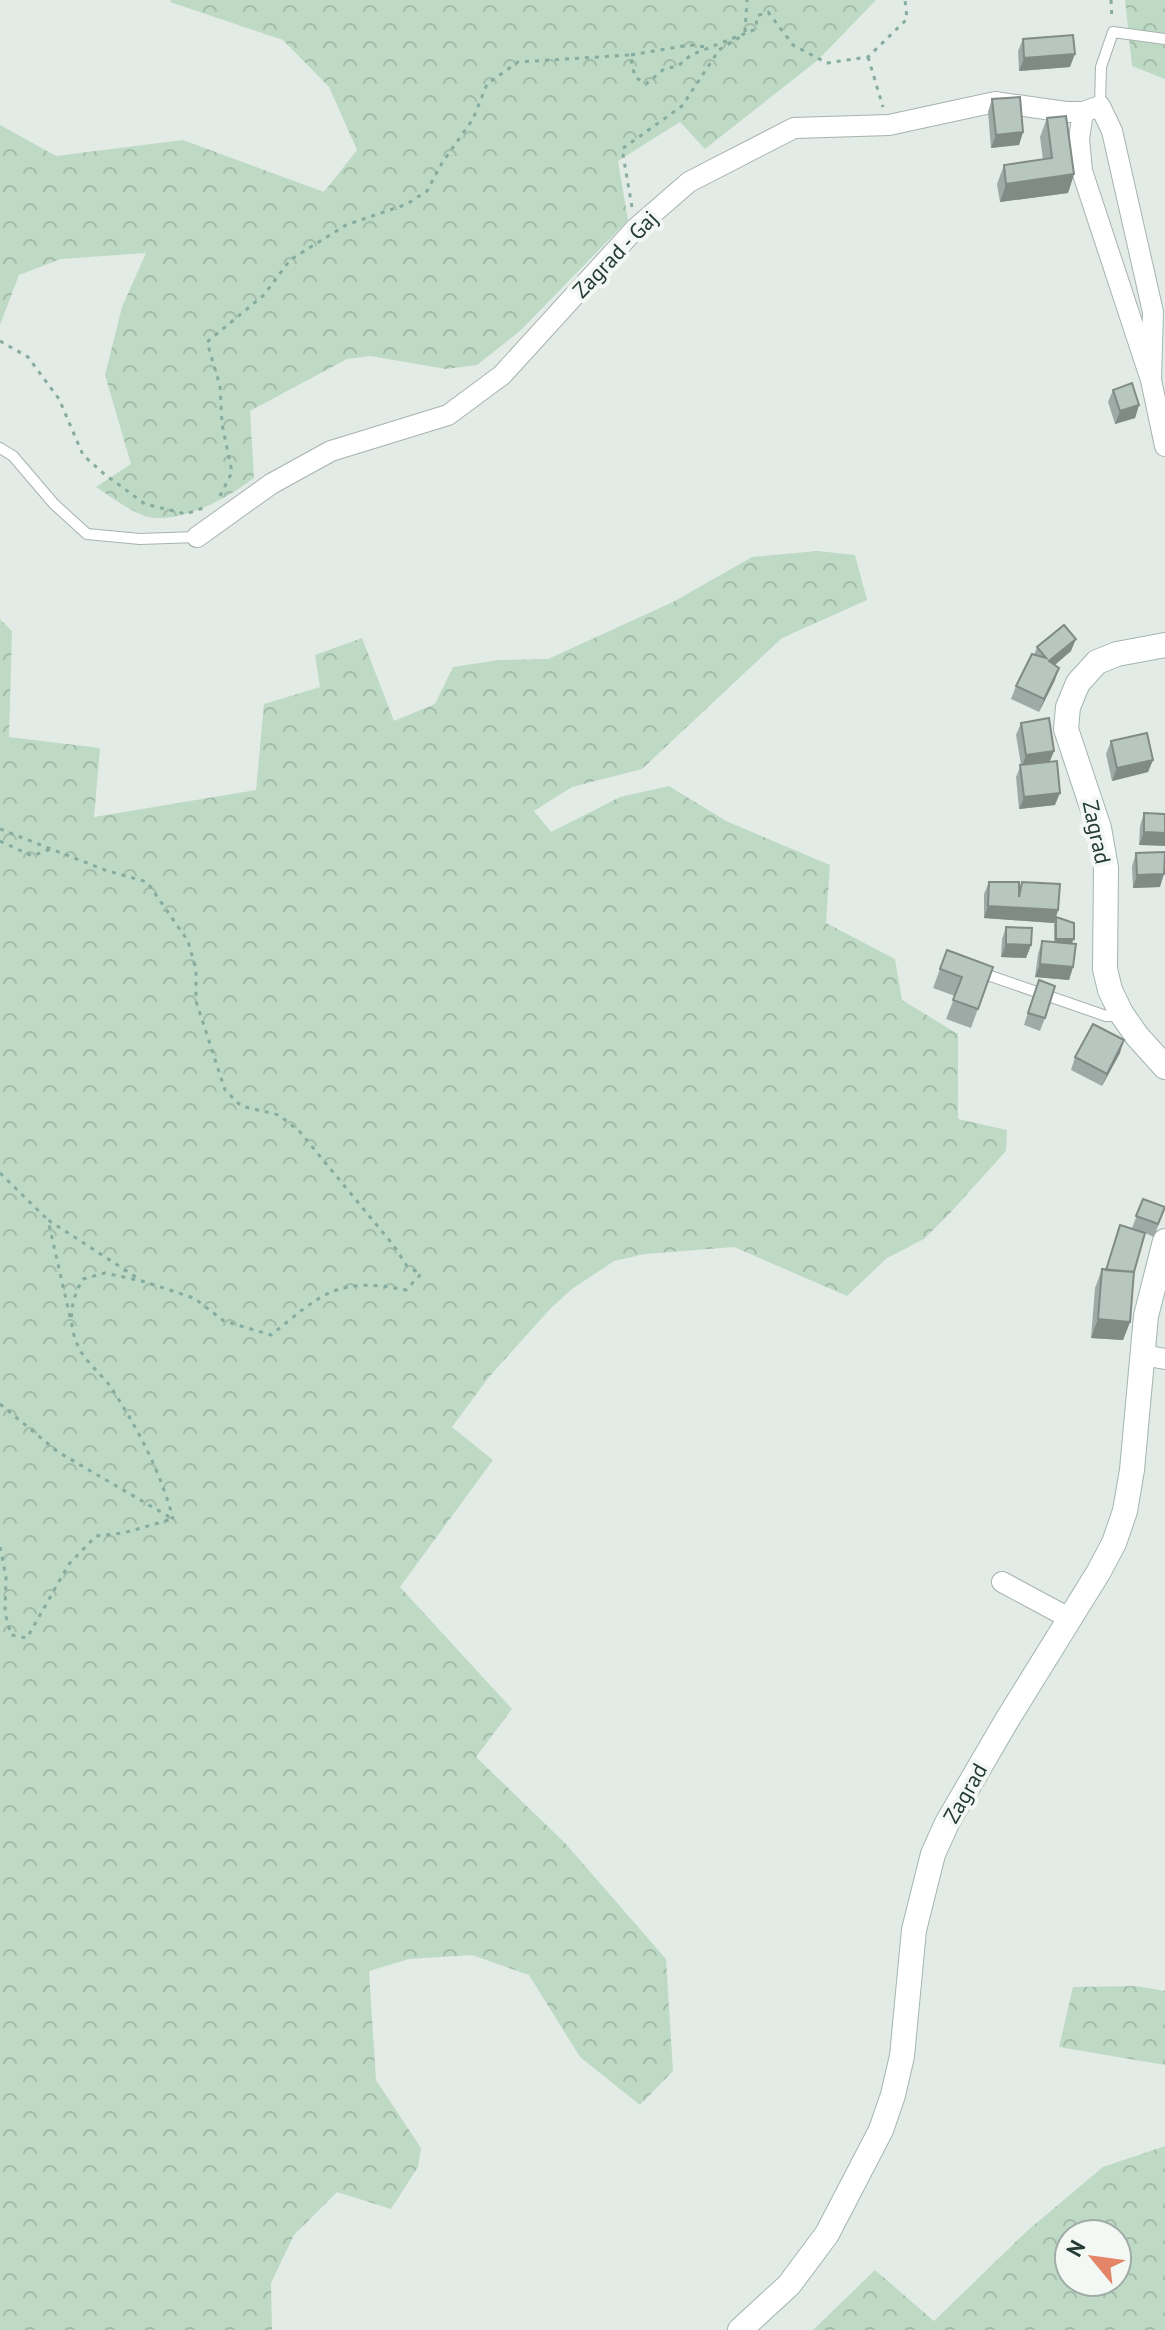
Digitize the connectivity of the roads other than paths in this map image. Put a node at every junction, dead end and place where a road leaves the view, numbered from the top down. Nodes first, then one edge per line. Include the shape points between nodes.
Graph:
1 (1165, 39) edge
2 (1092, 109) junction
3 (1151, 380) junction
4 (1165, 446) edge
5 (0, 448) edge
6 (197, 537) joint
7 (1165, 645) edge
8 (970, 966) edge
9 (1123, 1015) junction
10 (1165, 1067) edge
11 (1165, 1241) edge
12 (1153, 1357) edge
13 (1002, 1582) dead end
14 (1069, 1618) junction
15 (740, 2330) edge

1 - 2 lane via 1113,32
2 - 3 street via 1112,131 1153,312
2 - 3 street via 1079,139 1082,171
2 - 6 street, Zagrad - Gaj via 1066,112 995,102 889,125 794,128 689,182 635,229 502,375 448,415 331,451 271,484
3 - 4 street
5 - 6 lane via 87,534
7 - 9 main road, Zagrad via 1097,662 1078,683 1068,707 1066,729 1099,828 1106,868 1105,969
8 - 9 lane via 1106,1016
9 - 10 main road, Zagrad
11 - 12 main road, Zagrad via 1146,1316
12 - 14 main road, Zagrad via 1125,1511 1109,1553
13 - 14 street
14 - 15 main road, Zagrad via 933,1854 914,1930 902,2056 881,2130 827,2234 789,2285

